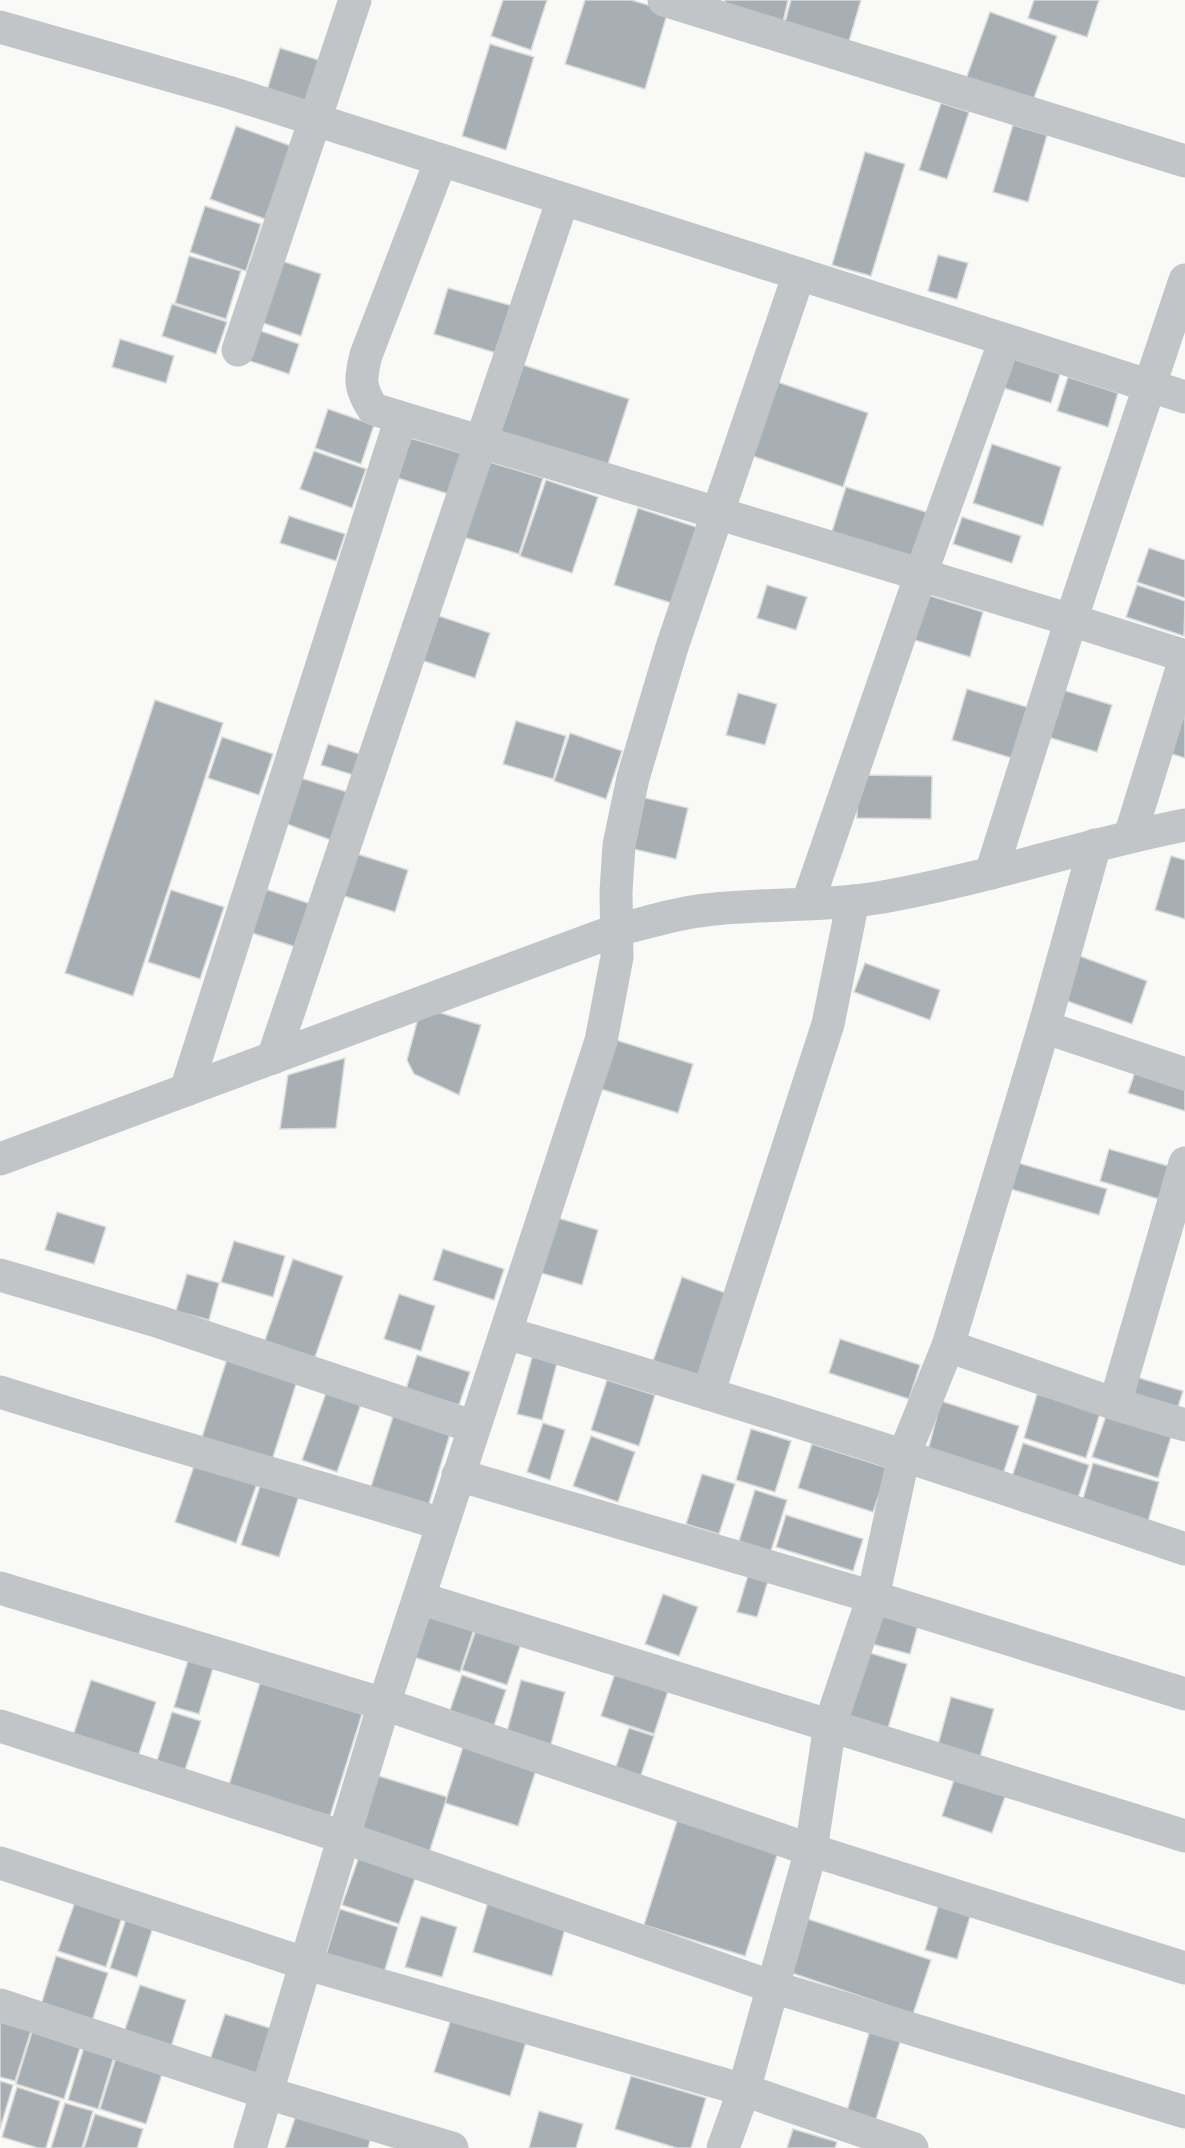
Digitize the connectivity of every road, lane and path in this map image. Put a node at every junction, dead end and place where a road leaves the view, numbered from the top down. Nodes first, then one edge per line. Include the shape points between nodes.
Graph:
1 (355, 0) edge
2 (664, 0) edge
3 (0, 27) edge
4 (315, 119) junction
5 (441, 160) junction
6 (1185, 161) edge
7 (563, 199) junction
8 (799, 274) junction
9 (1185, 280) edge
10 (1005, 340) junction
11 (238, 350) dead end
12 (1150, 386) junction
13 (1185, 397) edge
14 (401, 418) junction
15 (481, 442) junction
16 (717, 513) junction
17 (921, 574) junction
18 (1071, 620) junction
19 (1185, 658) edge
20 (1185, 825) edge
21 (1130, 836) junction
22 (1095, 845) junction
23 (991, 873) junction
24 (853, 901) junction
25 (808, 902) junction
26 (617, 930) junction
27 (1044, 1027) junction
28 (273, 1058) junction
29 (1185, 1074) edge
30 (186, 1090) junction
31 (0, 1159) edge
32 (1185, 1163) edge
33 (0, 1275) edge
34 (506, 1332) junction
35 (948, 1346) junction
36 (0, 1392) edge
37 (708, 1394) junction
38 (1114, 1404) junction
39 (1185, 1425) edge
40 (474, 1427) junction
41 (904, 1455) junction
42 (458, 1475) junction
43 (442, 1524) junction
44 (1185, 1549) edge
45 (0, 1588) edge
46 (873, 1597) junction
47 (419, 1598) junction
48 (1185, 1695) edge
49 (384, 1704) junction
50 (830, 1725) junction
51 (0, 1726) edge
52 (1185, 1836) edge
53 (343, 1837) junction
54 (811, 1850) junction
55 (0, 1863) edge
56 (307, 1964) junction
57 (1185, 1968) edge
58 (773, 1987) junction
59 (0, 2005) edge
60 (744, 2090) junction
61 (267, 2093) junction
62 (1185, 2112) edge
63 (250, 2148) edge
64 (452, 2148) edge
65 (723, 2148) edge
66 (912, 2148) edge

1 - 4 street
2 - 6 street
3 - 4 street
4 - 5 street
4 - 11 street
5 - 7 street
5 - 14 street via 360,377 363,393 374,409
7 - 8 street
7 - 15 street
8 - 10 street
8 - 16 street
9 - 12 street
10 - 12 street
10 - 17 street
12 - 13 street
12 - 18 street
14 - 15 street
14 - 30 street
15 - 16 street
15 - 28 street
16 - 17 street
16 - 26 street via 633,778 619,844
17 - 18 street
17 - 25 street
18 - 19 street
18 - 23 street
19 - 21 street
20 - 21 street
21 - 22 street
22 - 23 street
22 - 27 street
23 - 24 street
24 - 25 street
24 - 37 street via 828,1024
25 - 26 street via 704,910
26 - 28 street
26 - 34 street via 617,957 601,1041
27 - 29 street
27 - 35 street
28 - 30 street
30 - 31 street
32 - 38 street
33 - 40 street via 182,1329
34 - 37 street
34 - 40 street
35 - 38 street
35 - 41 street
36 - 43 street via 130,1434
37 - 41 street
38 - 39 street
40 - 42 street
41 - 44 street
41 - 46 street
42 - 43 street
42 - 46 street
43 - 47 street
45 - 49 street
46 - 48 street
46 - 50 street
47 - 49 street
47 - 50 street
49 - 53 street
49 - 54 street
50 - 52 street
50 - 54 street
51 - 53 street
53 - 56 street
53 - 58 street
54 - 57 street
54 - 58 street
55 - 56 street
56 - 60 street
56 - 61 street
58 - 60 street
58 - 62 street
59 - 61 street
60 - 65 street
60 - 66 street
61 - 63 street
61 - 64 street

